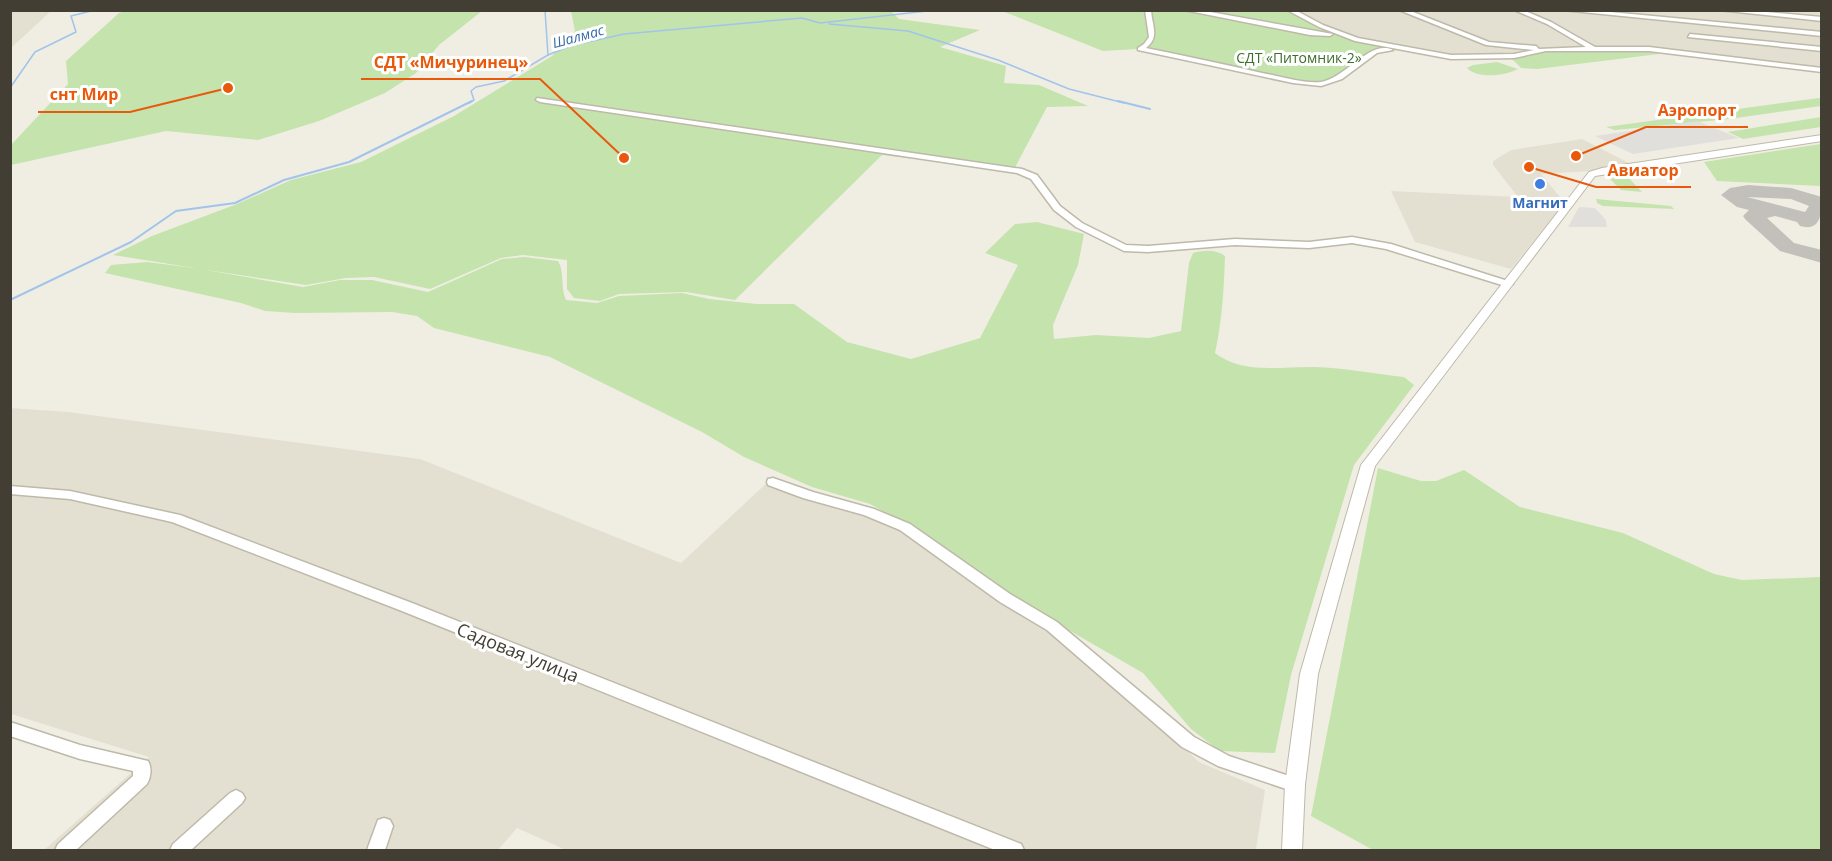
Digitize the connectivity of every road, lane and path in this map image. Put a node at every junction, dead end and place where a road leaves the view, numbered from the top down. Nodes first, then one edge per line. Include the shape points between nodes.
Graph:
1 (1148, 10) edge
2 (1187, 10) edge
3 (1290, 10) edge
4 (1402, 10) edge
5 (1565, 10) edge
6 (1672, 10) edge
7 (1721, 10) edge
8 (1521, 11) edge
9 (1821, 19) edge
10 (1679, 21) junction
11 (1341, 34) junction
12 (1821, 34) edge
13 (1690, 36) junction
14 (1592, 48) junction
15 (1546, 49) junction
16 (1821, 50) edge
17 (1415, 51) junction
18 (1702, 55) junction
19 (1821, 70) edge
20 (540, 100) dead end
21 (1821, 138) edge
22 (1508, 284) junction
23 (773, 482) dead end
24 (10, 490) edge
25 (10, 729) edge
26 (1295, 785) junction
27 (236, 798) dead end
28 (384, 826) dead end
29 (64, 850) edge
30 (179, 850) edge
31 (376, 850) edge
32 (1015, 850) edge
33 (1292, 850) edge

1 - 17 street via 1153,36 1140,49 1305,83 1333,82 1375,51
2 - 11 street via 1308,33
3 - 11 street
4 - 15 street via 1488,44
5 - 10 street
6 - 10 street
7 - 9 street
8 - 14 street
10 - 12 street
10 - 13 street
11 - 17 street
13 - 16 street
13 - 18 street
14 - 15 street
14 - 18 street
15 - 17 street via 1478,58
18 - 19 street
20 - 22 street via 1019,171 1034,177 1057,208 1079,225 1124,248 1234,242 1309,245 1352,240 1388,246
21 - 22 street via 1595,173
22 - 26 street via 1368,465 1310,674
23 - 26 street via 905,527 1005,598 1052,626 1188,742 1224,761
24 - 32 street, Садовая улица via 70,495 174,518
25 - 29 street via 80,752 142,766 141,779
26 - 33 street
27 - 30 street
28 - 31 street

